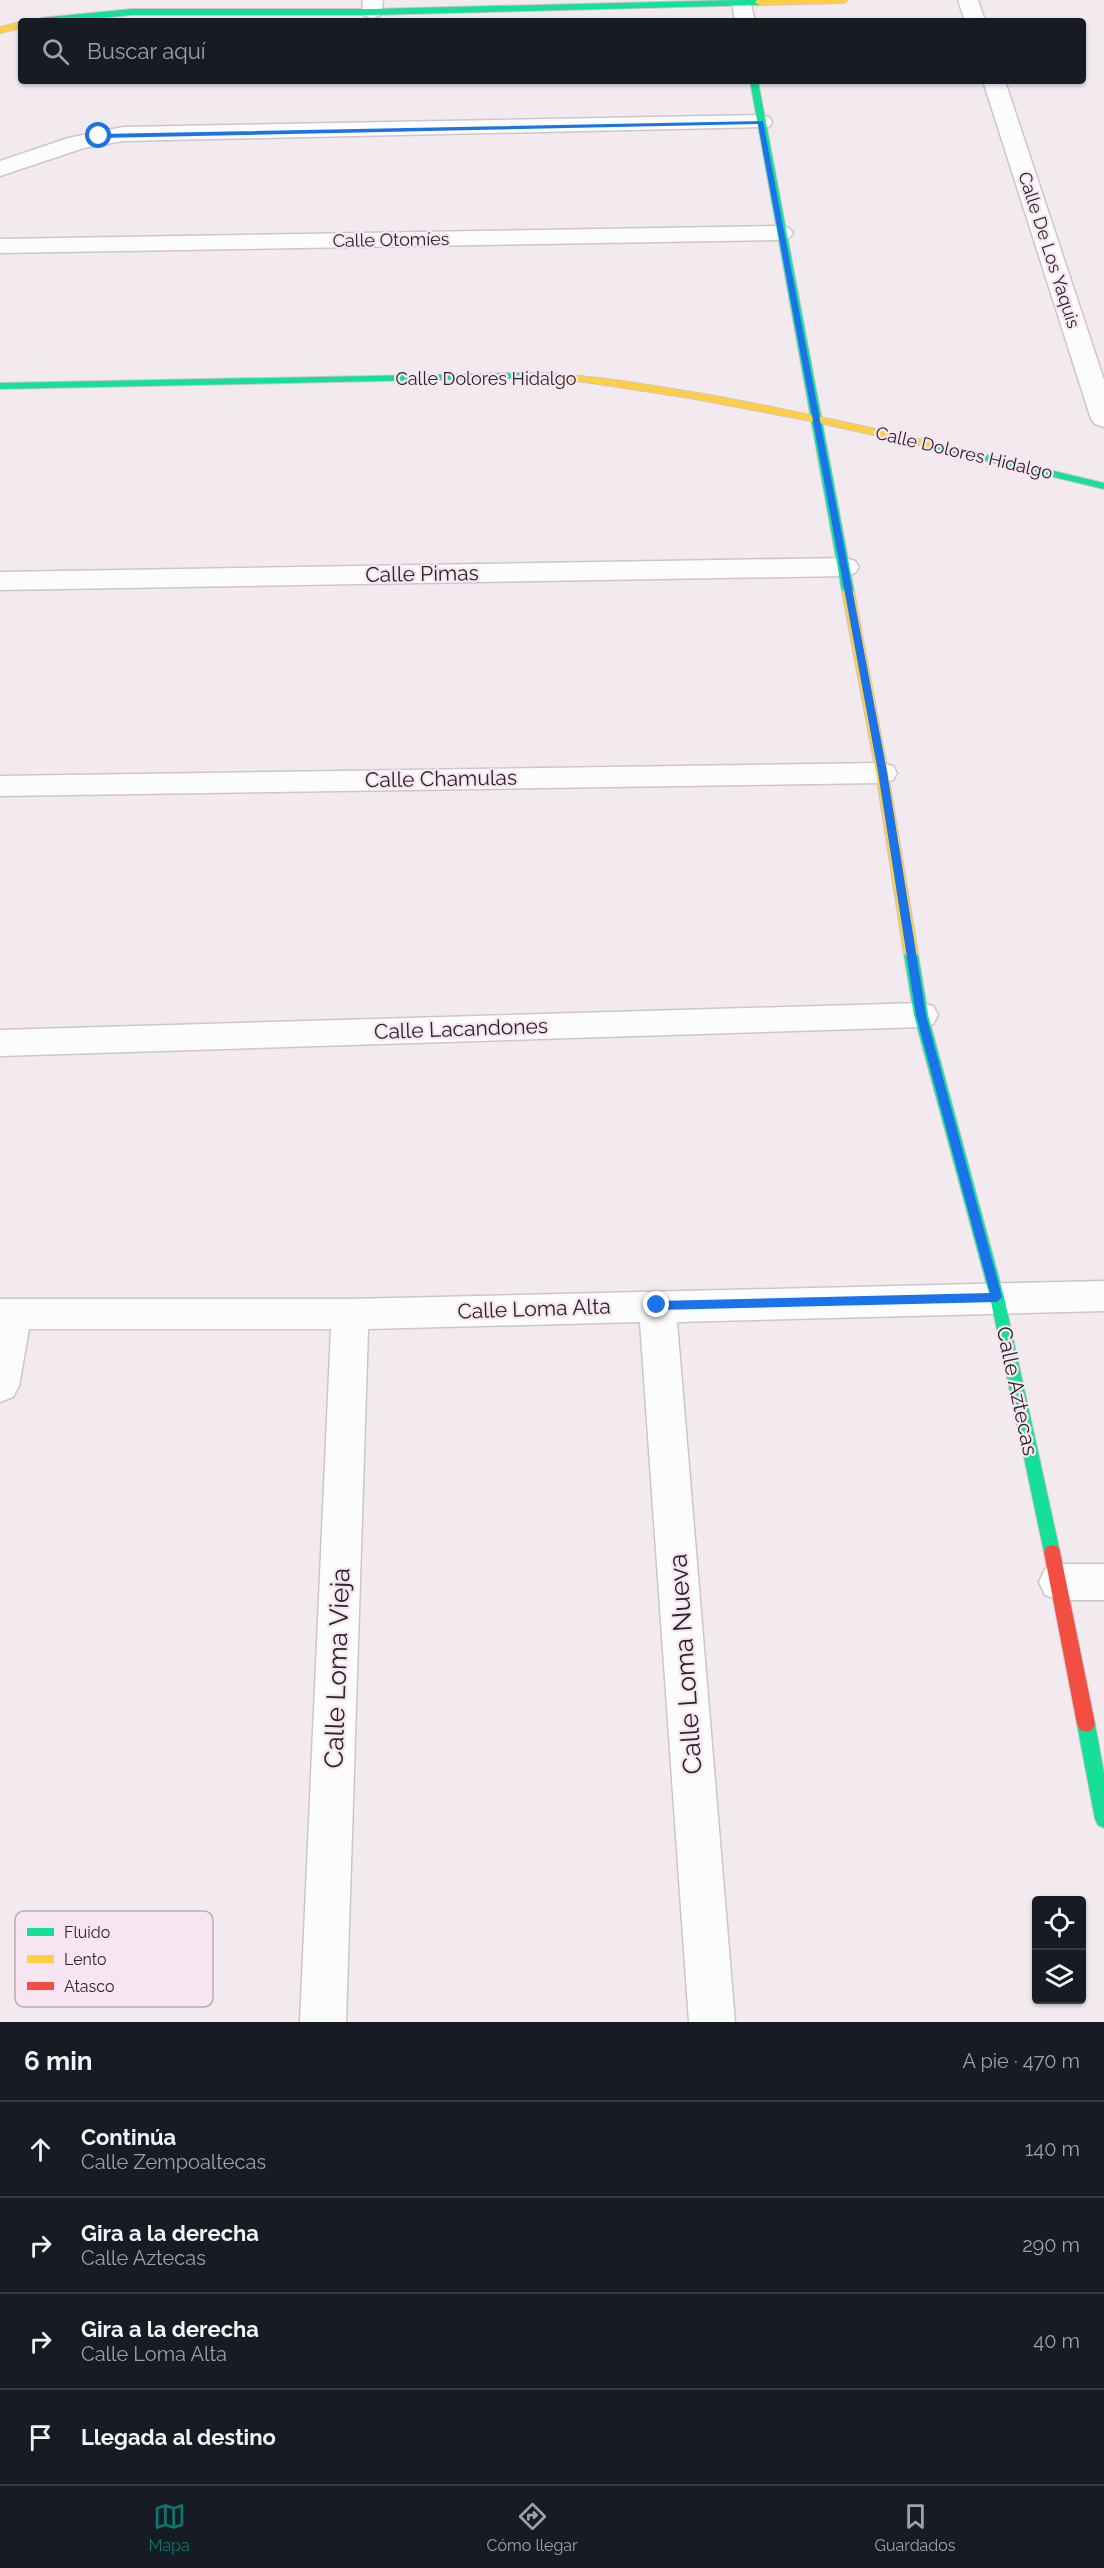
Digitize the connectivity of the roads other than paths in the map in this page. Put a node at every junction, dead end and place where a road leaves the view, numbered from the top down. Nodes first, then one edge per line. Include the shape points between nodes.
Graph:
1 (844, 0) edge
2 (968, 0) edge
3 (544, 4) edge
4 (372, 6) edge
5 (743, 12) edge
6 (71, 18) edge
7 (974, 18) edge
8 (18, 26) edge
9 (0, 30) edge
10 (755, 84) edge
11 (995, 84) edge
12 (761, 122) junction
13 (0, 169) edge
14 (781, 233) junction
15 (0, 246) edge
16 (0, 386) edge
17 (816, 418) junction
18 (1104, 419) edge
19 (1104, 486) edge
20 (845, 567) junction
21 (0, 581) edge
22 (882, 772) junction
23 (0, 786) edge
24 (921, 1015) junction
25 (0, 1043) edge
26 (1104, 1296) edge
27 (997, 1297) junction
28 (657, 1305) junction
29 (6, 1313) edge
30 (350, 1314) junction
31 (0, 1386) edge
32 (1059, 1582) junction
33 (1104, 1582) edge
34 (1104, 1819) edge
35 (323, 2022) edge
36 (712, 2022) edge

1 - 5 street
2 - 7 street
3 - 4 street
3 - 5 street
4 - 6 street via 132,12
8 - 9 street
10 - 12 street, Calle Aztecas
11 - 18 street, Calle De Los Yaquis
12 - 13 street via 123,134 99,136
12 - 14 street, Calle Aztecas
14 - 15 street, Calle Otomíes
14 - 17 street, Calle Aztecas
16 - 17 street, Calle Dolores Hidalgo via 542,376 647,387
17 - 19 street, Calle Dolores Hidalgo
17 - 20 street, Calle Aztecas
20 - 21 street, Calle Pimas
20 - 22 street, Calle Aztecas
22 - 23 street, Calle Chamulas
22 - 24 street, Calle Aztecas
24 - 25 street, Calle Lacandones
24 - 27 street, Calle Aztecas
26 - 27 street, Calle Loma Alta
27 - 28 street, Calle Loma Alta
27 - 32 street, Calle Aztecas
28 - 30 street, Calle Loma Alta
28 - 36 street, Calle Loma Nueva
29 - 30 street, Calle Loma Alta
29 - 31 street
30 - 35 street, Calle Loma Vieja
32 - 33 street
32 - 34 street, Calle Aztecas

